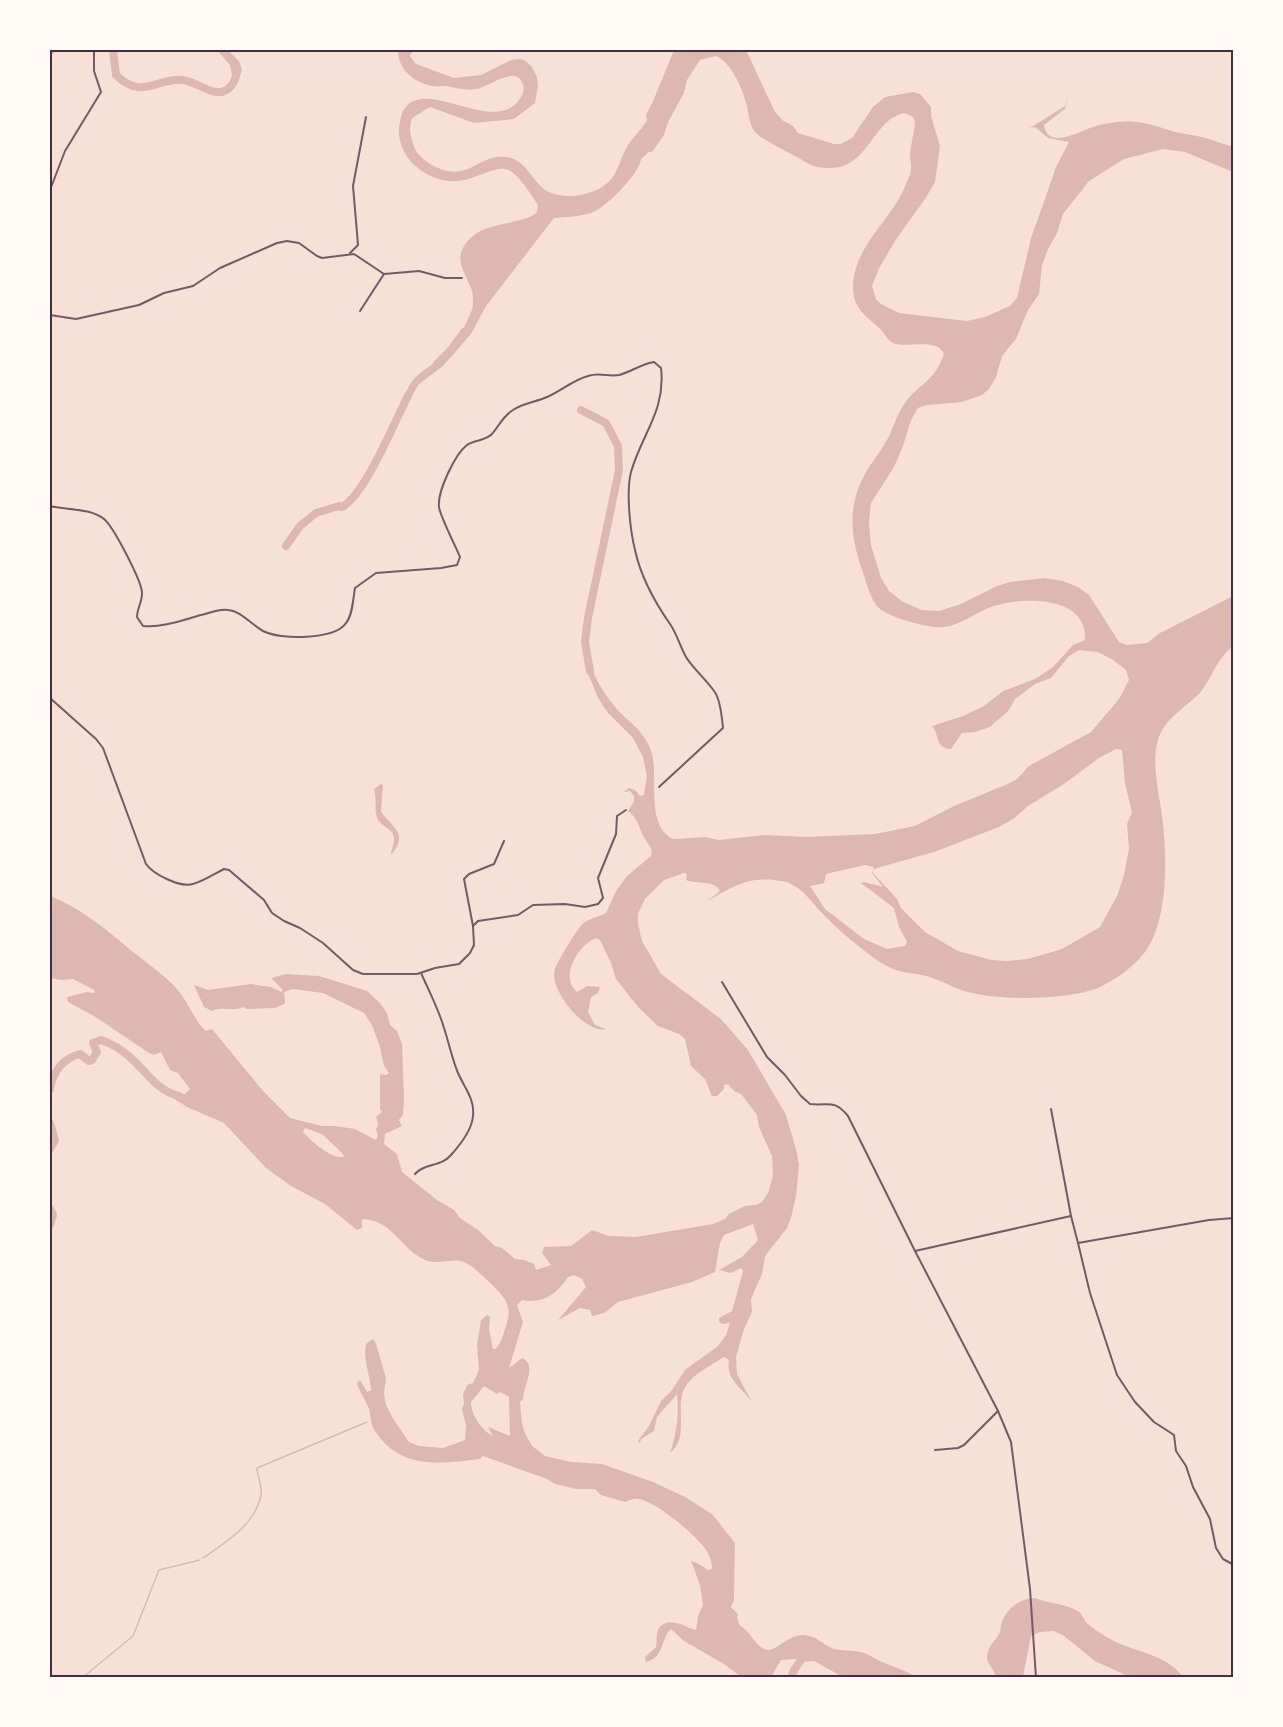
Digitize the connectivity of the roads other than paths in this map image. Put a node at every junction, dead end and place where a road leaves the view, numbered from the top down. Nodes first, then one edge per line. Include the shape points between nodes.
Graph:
1 (94, 50) edge
2 (366, 117) dead end
3 (50, 190) edge
4 (348, 254) junction
5 (384, 274) junction
6 (462, 278) dead end
7 (360, 311) dead end
8 (50, 315) edge
9 (50, 506) edge
10 (50, 698) edge
11 (659, 787) dead end
12 (626, 810) dead end
13 (504, 841) dead end
14 (473, 926) junction
15 (421, 973) junction
16 (722, 982) dead end
17 (1051, 1109) dead end
18 (415, 1174) dead end
19 (1071, 1216) junction
20 (1233, 1218) edge
21 (1078, 1243) junction
22 (915, 1251) junction
23 (998, 1411) junction
24 (934, 1450) dead end
25 (1233, 1565) edge
26 (50, 1670) edge
27 (52, 1677) edge
28 (1036, 1677) edge

1 - 3 street via 94,71 101,92 65,151
2 - 4 street via 353,186 358,245
4 - 5 street
4 - 8 street via 322,258 304,245 281,242 220,268 193,286 164,293 139,305 76,319
5 - 6 street via 418,271
5 - 7 street
9 - 11 street via 88,511 106,521 132,563 141,588 137,617 143,626 226,609 268,633 328,634 347,623 355,588 376,573 458,565 460,557 439,506 454,459 467,444 492,434 513,409 548,397 561,387 587,376 619,375 654,362 661,368 662,393 631,474 634,548 663,616 686,656 717,694 723,728
10 - 15 street via 103,748 152,872 191,885 224,869 230,870 264,900 272,913 323,943 353,970 363,974
12 - 14 street via 617,816 616,834 598,878 603,898 598,904 533,905 518,915 478,921
13 - 14 street via 497,862 464,879
14 - 15 street via 474,945 459,964
15 - 18 street via 467,1087 473,1118 451,1156
16 - 22 street via 759,1045 801,1096 810,1104 836,1105 848,1116
17 - 19 street
19 - 21 street
19 - 22 street
20 - 21 street
21 - 25 street via 1117,1375 1135,1402 1174,1435 1176,1451 1210,1519 1216,1548
22 - 23 street
23 - 24 street via 964,1445
23 - 28 street via 1013,1452
26 - 27 street

